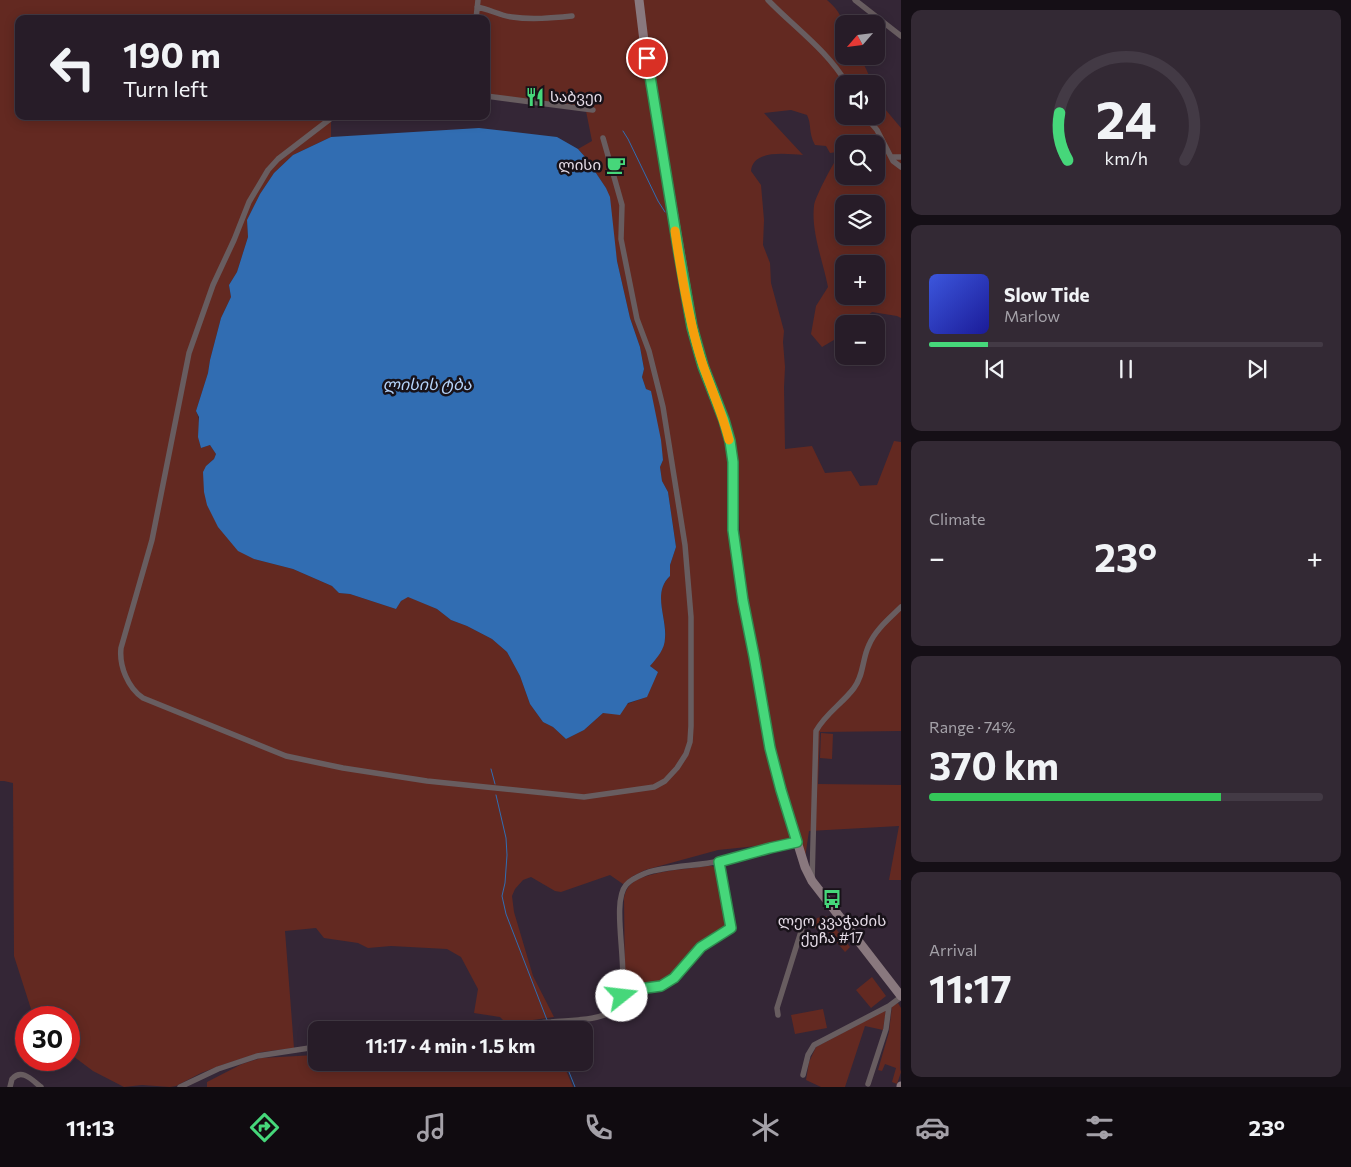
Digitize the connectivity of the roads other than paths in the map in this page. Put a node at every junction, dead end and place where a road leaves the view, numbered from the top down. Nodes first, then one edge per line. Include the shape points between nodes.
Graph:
1 (639, 0) edge
2 (768, 0) edge
3 (856, 0) edge
4 (478, 3) edge
5 (572, 16) dead end
6 (901, 36) edge
7 (840, 75) edge
8 (490, 97) edge
9 (594, 110) dead end
10 (329, 120) edge
11 (873, 125) edge
12 (603, 138) dead end
13 (891, 157) junction
14 (901, 157) edge
15 (901, 167) edge
16 (901, 607) edge
17 (797, 842) junction
18 (719, 862) junction
19 (812, 881) junction
20 (804, 922) dead end
21 (897, 985) edge
22 (622, 996) junction
23 (901, 996) edge
24 (889, 1006) junction
25 (778, 1015) dead end
26 (553, 1021) edge
27 (308, 1049) edge
28 (803, 1076) dead end
29 (868, 1084) dead end
30 (10, 1087) edge
31 (42, 1087) edge
32 (180, 1087) edge

1 - 17 main road via 692,327 730,441 733,530 770,748
2 - 7 street via 827,57
3 - 6 street
4 - 5 street via 510,17 550,19
8 - 9 street
10 - 12 street via 268,170 249,202 213,285 189,353 152,540 121,648 121,664 136,694 143,698 286,756 427,781 570,796 654,787 677,768 690,742 691,617 685,545 663,407 637,319 621,239 622,205
11 - 13 street
13 - 14 street
13 - 15 street
16 - 19 street via 871,640 855,687 816,731
17 - 18 street
17 - 19 main road
18 - 22 street via 731,928 701,947 674,978 661,986 632,990
18 - 22 street via 647,873 627,884 620,904
19 - 21 main road
20 - 25 street via 777,1008
21 - 23 main road
22 - 26 street via 613,1010 602,1015
23 - 24 street
24 - 28 street via 814,1045
24 - 29 street via 886,1029
27 - 32 street via 257,1056 218,1069
30 - 31 street via 12,1079 20,1073

